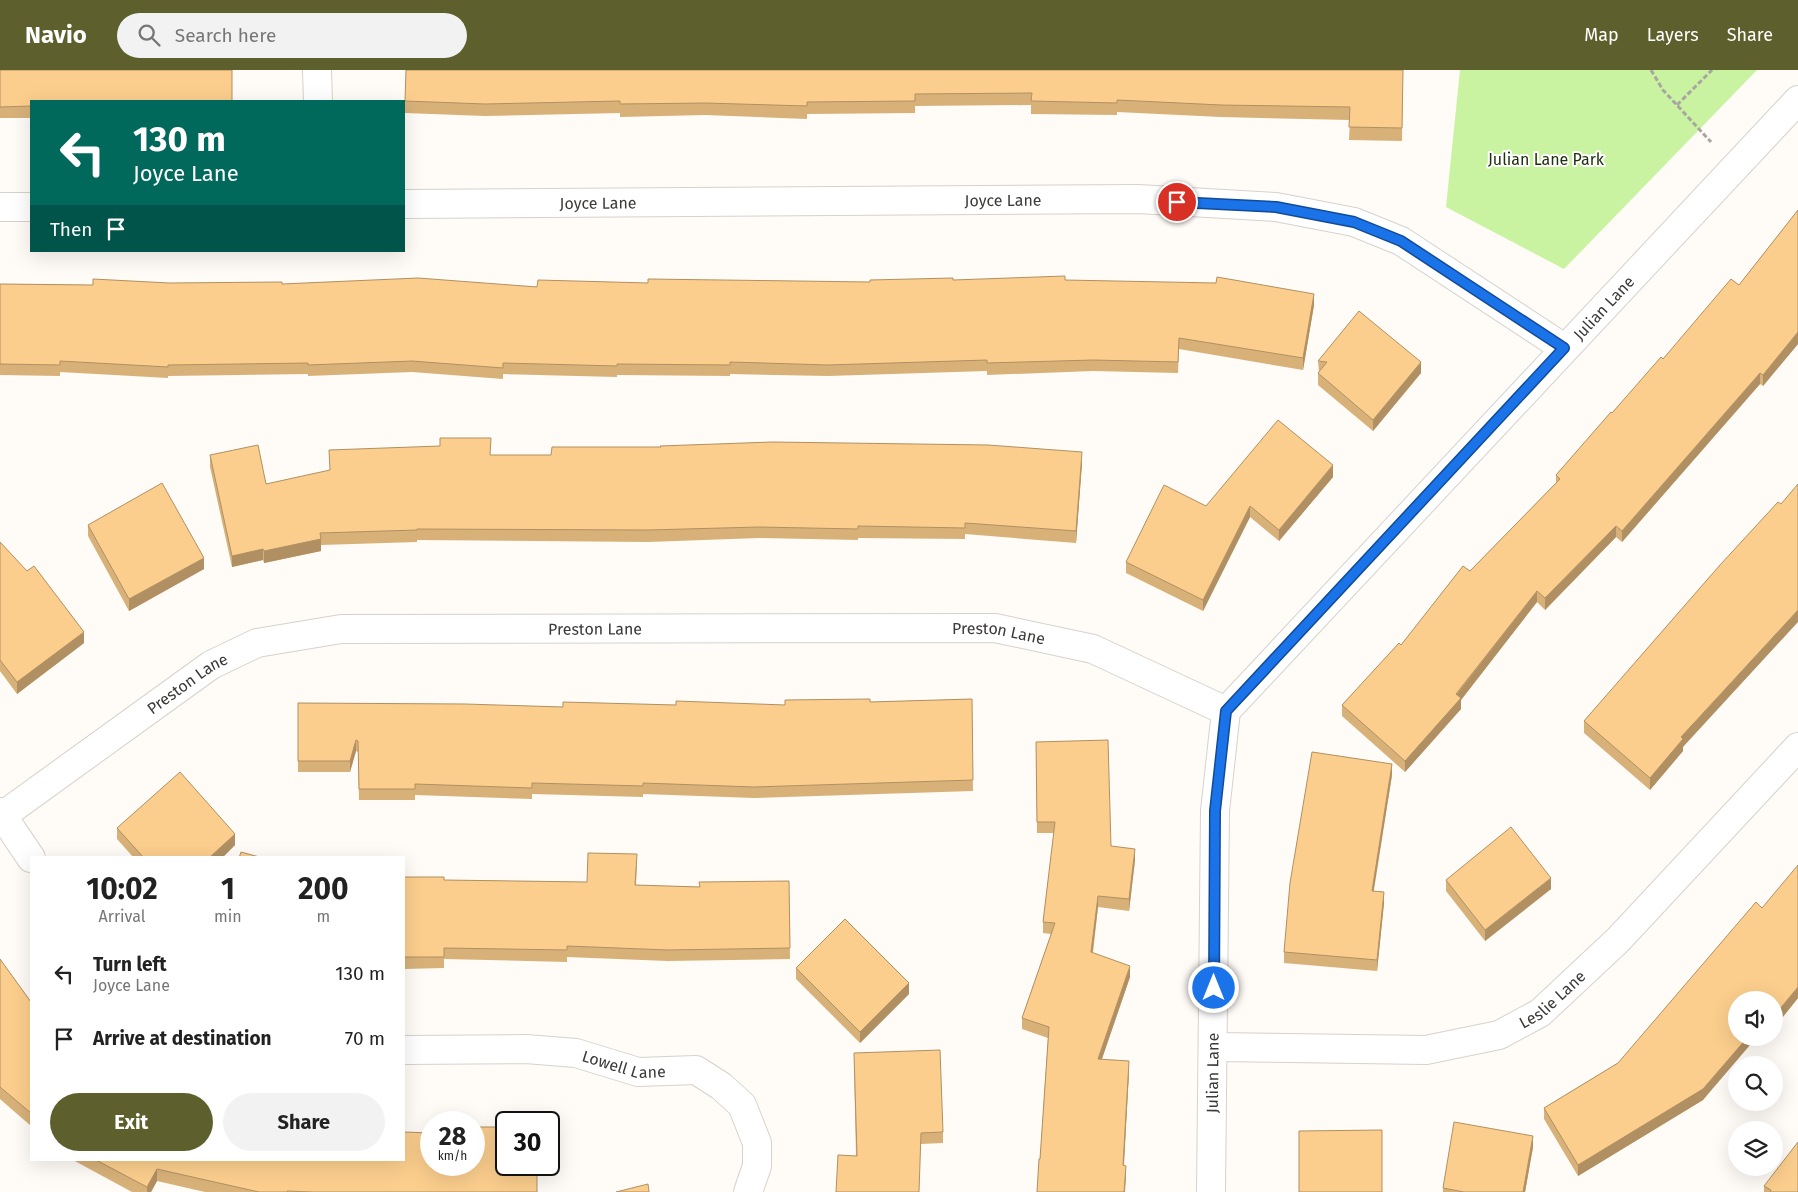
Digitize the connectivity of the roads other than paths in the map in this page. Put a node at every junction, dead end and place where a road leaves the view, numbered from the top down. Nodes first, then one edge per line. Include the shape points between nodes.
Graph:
1 (317, 70) edge
2 (318, 100) edge
3 (1798, 100) edge
4 (405, 204) edge
5 (0, 207) edge
6 (30, 207) edge
7 (1564, 348) junction
8 (1226, 711) junction
9 (1798, 747) edge
10 (1, 814) edge
11 (30, 857) edge
12 (1213, 1047) junction
13 (405, 1050) edge
14 (748, 1192) edge
15 (1211, 1192) edge

1 - 2 street
3 - 7 street, Julian Lane
4 - 7 street, Joyce Lane via 1138,199 1276,207 1354,222 1401,241
5 - 6 street
7 - 8 street, Julian Lane
8 - 10 street, Preston Lane via 1093,649 995,628 341,629 257,643 211,665
8 - 12 street, Julian Lane via 1215,811
9 - 12 street, Leslie Lane via 1618,940 1540,1013 1499,1035 1426,1050
10 - 11 street
12 - 15 street, Julian Lane
13 - 14 street, Lowell Lane via 526,1049 576,1053 638,1072 696,1070 742,1105 757,1143 757,1166

